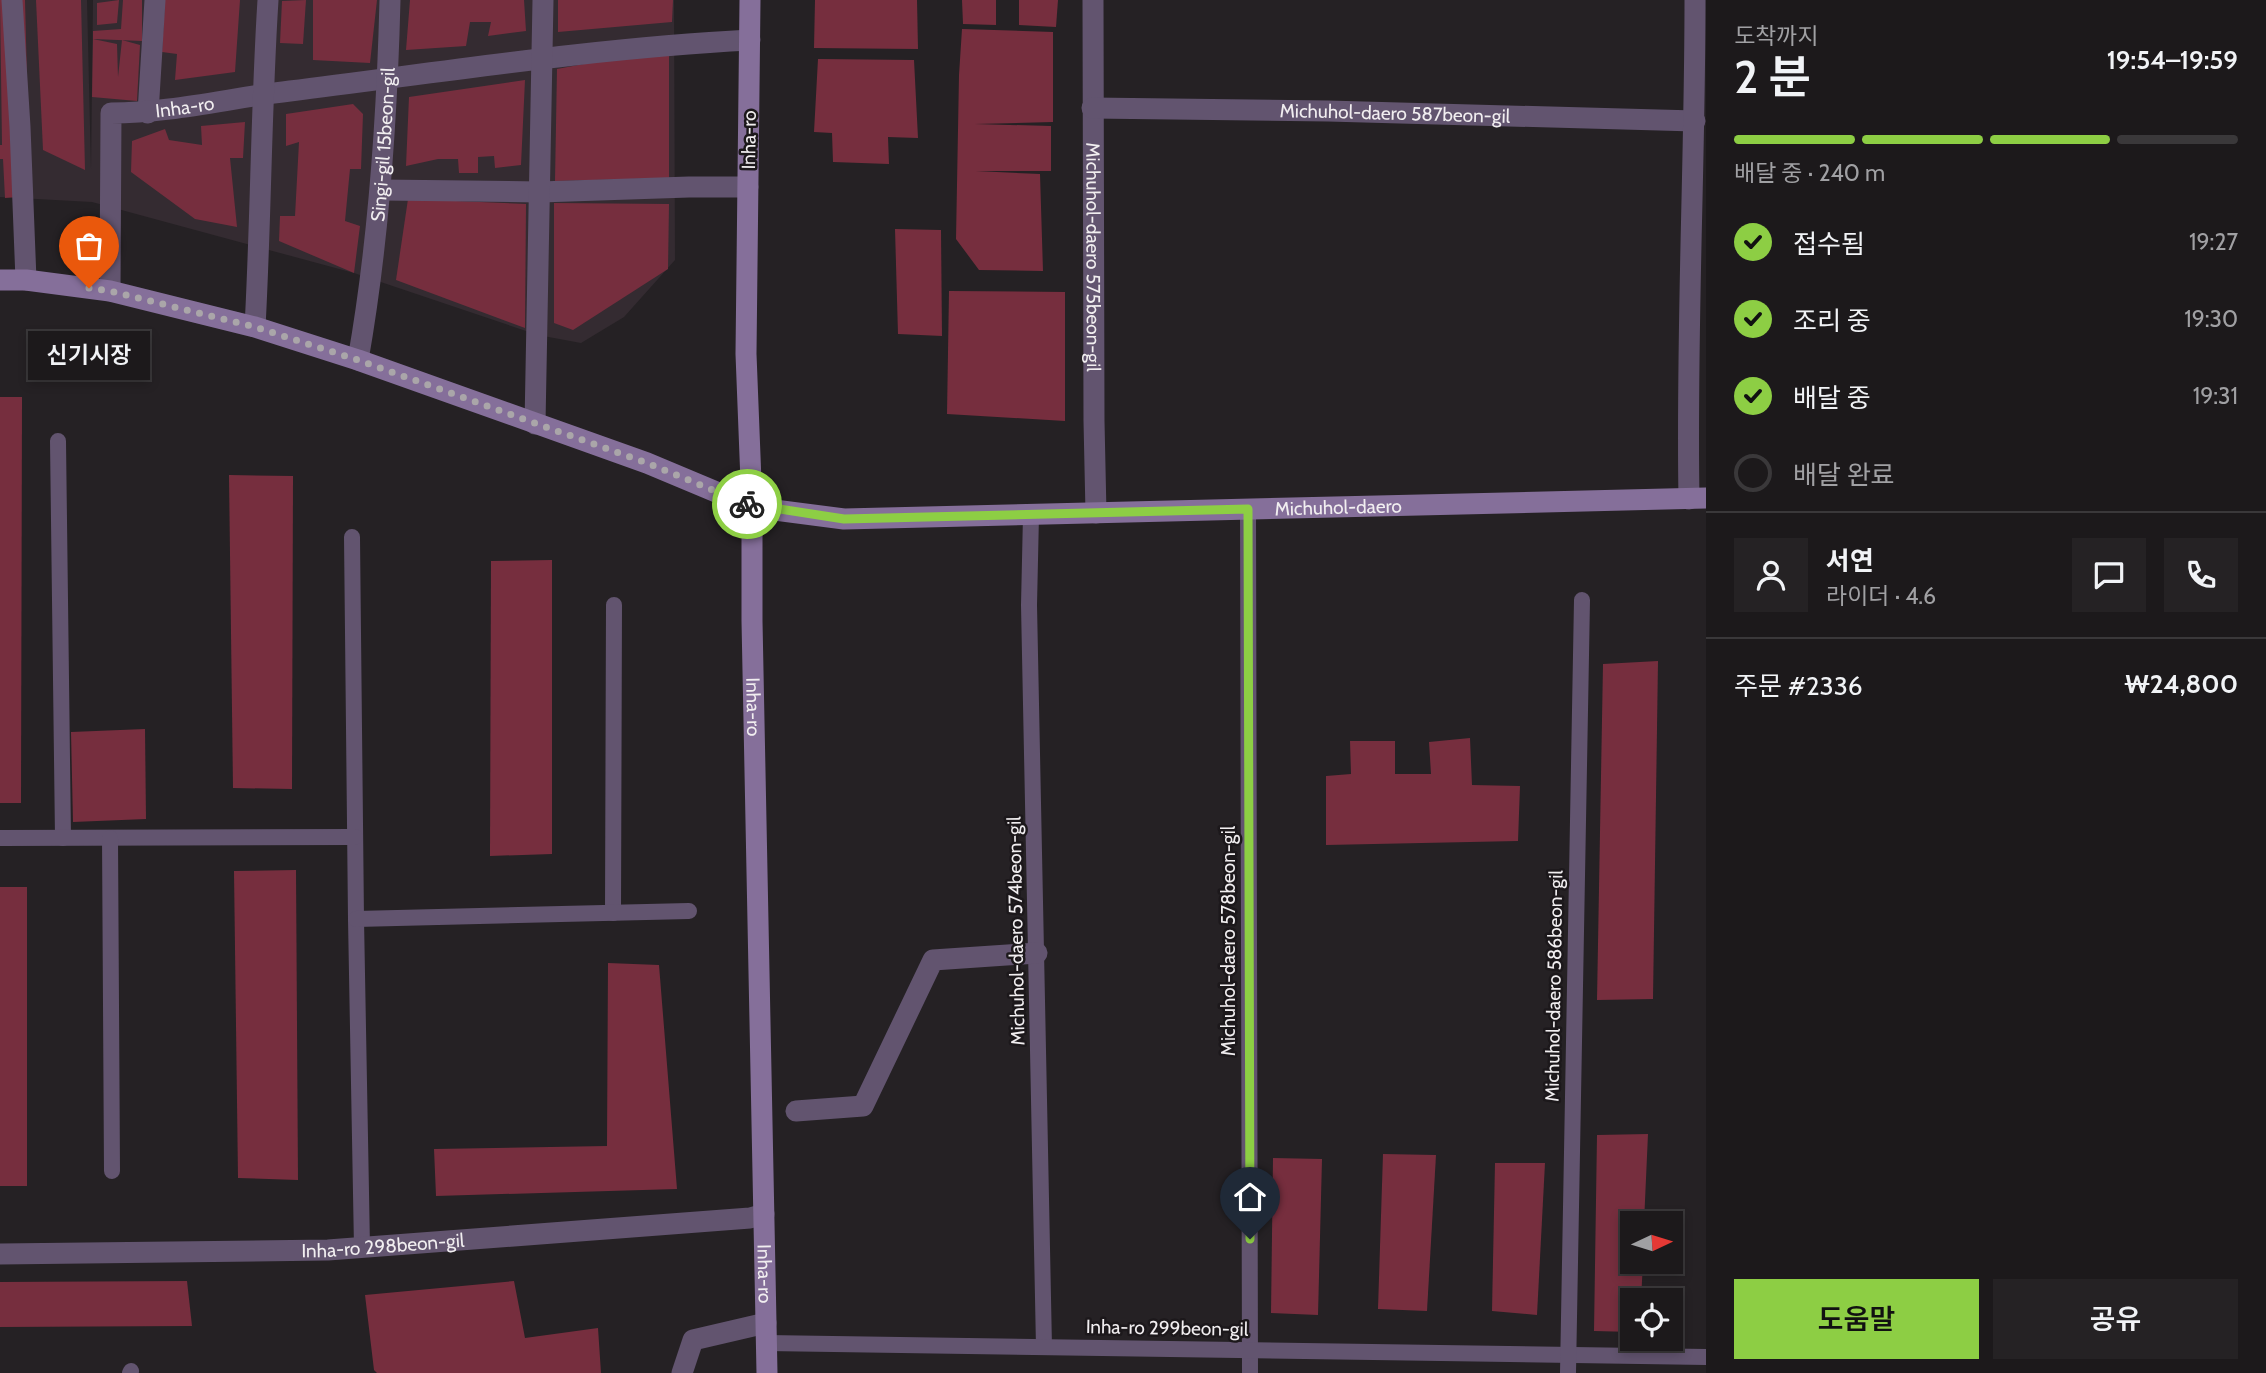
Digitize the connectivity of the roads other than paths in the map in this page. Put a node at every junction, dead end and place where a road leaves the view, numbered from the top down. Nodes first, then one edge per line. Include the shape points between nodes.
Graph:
1 (12, 0) edge
2 (155, 0) edge
3 (268, 0) edge
4 (390, 0) edge
5 (543, 0) edge
6 (750, 0) edge
7 (1093, 0) edge
8 (1695, 0) edge
9 (750, 40) junction
10 (543, 57) junction
11 (388, 79) junction
12 (262, 94) junction
13 (1092, 107) junction
14 (148, 113) junction
15 (1701, 121) edge
16 (748, 187) junction
17 (381, 190) junction
18 (540, 192) junction
19 (0, 280) edge
20 (26, 280) junction
21 (110, 291) junction
22 (255, 327) junction
23 (358, 360) junction
24 (535, 424) junction
25 (58, 441) dead end
26 (1697, 498) edge
27 (752, 507) junction
28 (1248, 509) junction
29 (1096, 513) junction
30 (1031, 515) junction
31 (352, 537) dead end
32 (1582, 600) dead end
33 (614, 604) dead end
34 (355, 837) junction
35 (0, 838) edge
36 (63, 838) junction
37 (110, 838) junction
38 (689, 911) dead end
39 (613, 913) junction
40 (356, 919) junction
41 (1037, 953) junction
42 (796, 1111) dead end
43 (112, 1171) dead end
44 (764, 1214) junction
45 (362, 1248) junction
46 (0, 1254) edge
47 (766, 1333) junction
48 (1044, 1347) junction
49 (1250, 1350) junction
50 (1568, 1355) junction
51 (1706, 1357) edge
52 (681, 1373) edge
53 (767, 1373) edge
54 (1250, 1373) edge
55 (1568, 1373) edge

1 - 20 street
2 - 14 street
3 - 12 street
4 - 11 street, Singi-gil 15beon-gil
5 - 10 street
6 - 9 main road, Inha-ro
7 - 13 street, Michuhol-daero 575beon-gil
8 - 15 street
9 - 10 street, Inha-ro
9 - 16 main road, Inha-ro
10 - 11 street, Inha-ro
10 - 18 street
11 - 12 street, Inha-ro
11 - 17 street, Singi-gil 15beon-gil
12 - 14 street, Inha-ro
12 - 22 street
13 - 15 street, Michuhol-daero 587beon-gil
13 - 29 street, Michuhol-daero 575beon-gil
14 - 21 street, Inha-ro via 111,113
15 - 26 street via 1687,410
16 - 18 street
16 - 27 main road, Inha-ro via 746,354
17 - 18 street
17 - 23 street, Singi-gil 15beon-gil
18 - 24 street
19 - 20 main road, Michuhol-daero
20 - 21 main road, Michuhol-daero
21 - 22 main road, Michuhol-daero
22 - 23 main road, Michuhol-daero
23 - 24 main road, Michuhol-daero
24 - 27 main road, Michuhol-daero via 647,463
25 - 36 lane
26 - 28 main road, Michuhol-daero
27 - 30 main road, Michuhol-daero via 844,519
27 - 44 main road, Inha-ro
28 - 29 main road, Michuhol-daero
28 - 49 lane, Michuhol-daero 578beon-gil
29 - 30 main road, Michuhol-daero
30 - 41 lane, Michuhol-daero 574beon-gil
31 - 34 lane
32 - 50 lane, Michuhol-daero 586beon-gil
33 - 39 lane
34 - 37 lane
34 - 40 lane
35 - 36 lane
36 - 37 lane
37 - 43 lane
38 - 39 lane
39 - 40 lane
40 - 45 lane
41 - 42 street via 933,960 863,1106
41 - 48 lane, Michuhol-daero 574beon-gil
44 - 45 street, Inha-ro 298beon-gil
44 - 47 main road, Inha-ro
45 - 46 street, Inha-ro 298beon-gil
47 - 48 lane, Inha-ro 299beon-gil
47 - 52 street via 693,1340
47 - 53 main road, Inha-ro
48 - 49 lane, Inha-ro 299beon-gil
49 - 50 lane, Inha-ro 299beon-gil
49 - 54 lane, Michuhol-daero 578beon-gil
50 - 51 lane, Inha-ro 299beon-gil
50 - 55 lane, Michuhol-daero 586beon-gil

